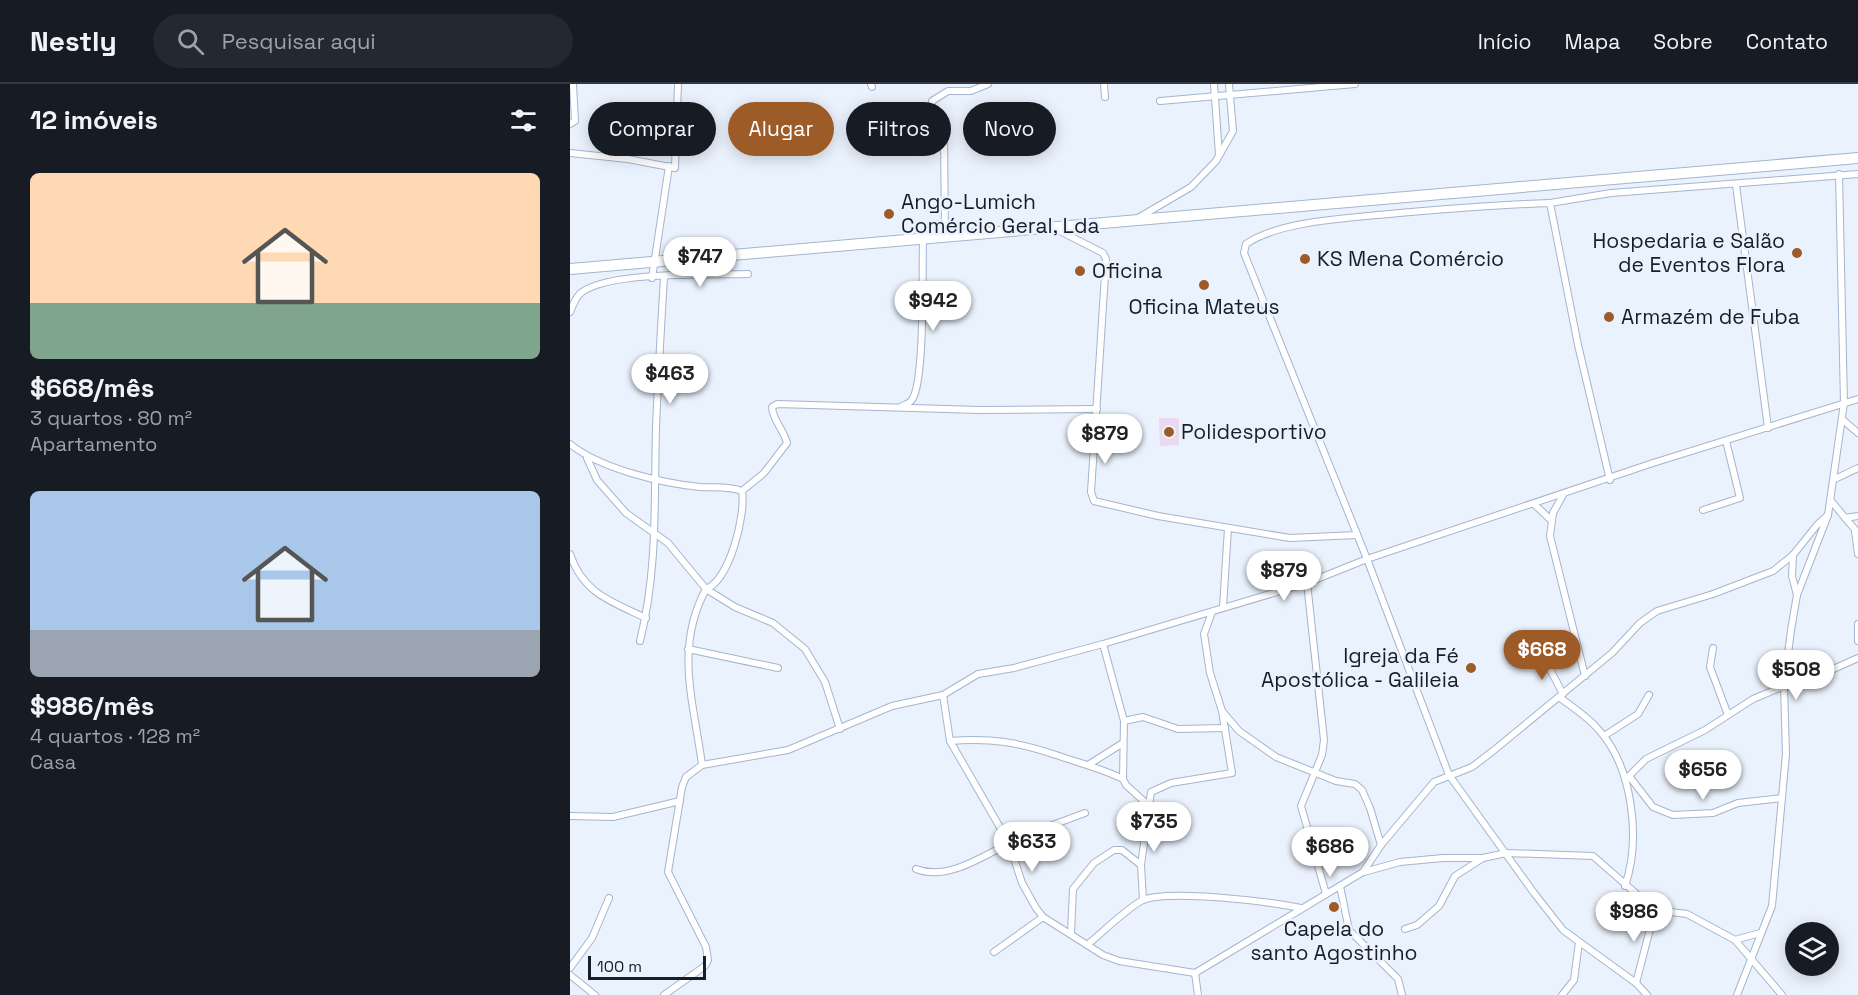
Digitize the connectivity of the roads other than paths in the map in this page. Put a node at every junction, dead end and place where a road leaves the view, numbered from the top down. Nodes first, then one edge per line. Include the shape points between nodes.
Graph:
1 (573, 84) edge
2 (678, 84) edge
3 (988, 84) edge
4 (1104, 84) edge
5 (1214, 84) edge
6 (1229, 84) edge
7 (1355, 84) edge
8 (1339, 85) edge
9 (947, 88) edge
10 (1230, 95) junction
11 (1105, 97) dead end
12 (1215, 97) junction
13 (1160, 101) dead end
14 (570, 124) edge
15 (570, 153) edge
16 (1219, 155) junction
17 (1858, 158) edge
18 (669, 166) junction
19 (1839, 174) junction
20 (1858, 174) edge
21 (1737, 185) junction
22 (1550, 202) junction
23 (1326, 205) junction
24 (1327, 220) junction
25 (1132, 221) junction
26 (1053, 227) junction
27 (945, 236) junction
28 (923, 238) junction
29 (654, 262) junction
30 (570, 269) edge
31 (748, 274) dead end
32 (664, 277) junction
33 (652, 278) junction
34 (570, 312) edge
35 (1858, 399) edge
36 (1845, 403) junction
37 (902, 407) junction
38 (1097, 409) junction
39 (1843, 420) junction
40 (1768, 428) junction
41 (1858, 433) edge
42 (1726, 441) junction
43 (570, 444) edge
44 (587, 458) junction
45 (1858, 468) edge
46 (656, 477) junction
47 (1835, 479) junction
48 (1610, 480) junction
49 (742, 491) junction
50 (1563, 495) junction
51 (1831, 501) junction
52 (1534, 504) junction
53 (1703, 510) dead end
54 (1828, 515) junction
55 (1858, 516) edge
56 (1845, 518) junction
57 (1551, 520) junction
58 (1228, 528) junction
59 (654, 532) junction
60 (1856, 532) edge
61 (1357, 535) junction
62 (570, 554) edge
63 (1858, 554) edge
64 (1793, 555) junction
65 (1367, 559) junction
66 (1307, 583) junction
67 (706, 589) junction
68 (1797, 595) junction
69 (1223, 607) junction
70 (1212, 612) junction
71 (646, 618) junction
72 (1858, 624) edge
73 (640, 641) dead end
74 (1858, 641) edge
75 (1103, 644) junction
76 (1713, 648) dead end
77 (688, 649) junction
78 (1544, 658) dead end
79 (1858, 658) edge
80 (778, 668) dead end
81 (1585, 676) junction
82 (1784, 686) junction
83 (944, 695) junction
84 (1649, 695) dead end
85 (1561, 696) junction
86 (1222, 711) junction
87 (1728, 715) junction
88 (1124, 721) junction
89 (1225, 728) junction
90 (840, 729) junction
91 (1604, 736) junction
92 (950, 741) junction
93 (1123, 743) junction
94 (702, 765) junction
95 (1088, 765) junction
96 (1316, 770) junction
97 (1449, 775) junction
98 (1627, 778) junction
99 (1123, 779) junction
100 (1782, 798) junction
101 (680, 801) junction
102 (1147, 804) junction
103 (1085, 813) dead end
104 (570, 816) edge
105 (1009, 843) junction
106 (1381, 845) junction
107 (1506, 853) junction
108 (1483, 858) junction
109 (1141, 865) junction
110 (916, 869) dead end
111 (1363, 872) junction
112 (1340, 886) junction
113 (1625, 886) junction
114 (1326, 894) junction
115 (609, 898) dead end
116 (1143, 900) junction
117 (1302, 908) junction
118 (1655, 910) junction
119 (1043, 917) junction
120 (1405, 929) dead end
121 (1071, 933) junction
122 (1760, 933) junction
123 (1735, 940) junction
124 (1579, 942) junction
125 (1088, 944) junction
126 (994, 952) dead end
127 (1751, 957) junction
128 (570, 968) edge
129 (1195, 973) junction
130 (570, 975) edge
131 (1636, 983) junction
132 (595, 995) edge
133 (664, 995) edge
134 (1198, 995) edge
135 (1402, 995) edge
136 (1562, 995) edge
137 (1647, 995) edge
138 (1737, 995) edge
139 (1782, 995) edge

1 - 14 street via 575,121
2 - 18 street via 675,168
3 - 9 street via 971,91
4 - 11 street
5 - 12 street
6 - 10 street
7 - 8 street
8 - 10 street
9 - 27 street via 932,101 931,111 944,136
10 - 12 street
10 - 16 street via 1233,131
12 - 13 street
12 - 16 street
15 - 18 street
16 - 25 street via 1191,187
17 - 23 main road
18 - 29 street
19 - 20 street
19 - 21 street
19 - 36 street
21 - 22 street via 1611,193
21 - 40 street
22 - 24 street
22 - 48 street
23 - 24 street
23 - 25 main road
24 - 61 street via 1257,236 1246,244 1244,253
25 - 26 main road
26 - 27 main road
26 - 38 street via 1103,253 1107,259
27 - 28 main road
28 - 29 main road
28 - 37 street via 919,367 915,395
29 - 30 main road
29 - 33 street
31 - 32 street
32 - 33 street
32 - 46 street
33 - 34 street via 614,281 584,291
35 - 36 street
36 - 39 street
36 - 40 street
37 - 38 street
37 - 49 street via 777,404 772,407 772,414 784,429 787,443 764,473
38 - 58 street via 1091,492 1094,501
39 - 41 street
39 - 47 street
40 - 42 street
42 - 48 street
42 - 53 street via 1740,498
43 - 44 street
44 - 46 street
44 - 59 street via 597,480 626,513
45 - 47 street
46 - 49 street via 698,487
46 - 59 street
47 - 51 street
48 - 50 street
49 - 67 street via 730,560 712,587
50 - 52 street
50 - 57 street
51 - 54 street
51 - 56 street
52 - 57 street
52 - 65 street
54 - 64 street
54 - 68 street
55 - 56 street
56 - 60 street
57 - 81 street via 1550,536
58 - 61 street via 1290,538
58 - 69 street
59 - 67 street
59 - 71 street via 656,549
60 - 63 street
61 - 65 street
62 - 71 street via 584,583 608,600
64 - 68 street via 1792,576
64 - 81 street via 1773,571 1657,611
65 - 66 street
65 - 97 street
66 - 69 street
66 - 96 street via 1324,740
67 - 77 street via 697,606
67 - 90 street via 773,623 806,649 825,682
68 - 82 street
69 - 70 street
70 - 75 street
70 - 86 street via 1204,634 1210,673
71 - 73 street
72 - 74 street
75 - 83 street via 978,674
75 - 88 street
76 - 87 street via 1710,667
77 - 80 street
77 - 94 street via 688,689
78 - 85 street
79 - 82 street via 1811,679
81 - 85 street
82 - 87 street
82 - 100 street via 1786,754
83 - 90 street via 892,706
83 - 92 street
84 - 91 street via 1638,714
85 - 91 street
85 - 97 street via 1472,767
86 - 89 street
86 - 96 street via 1239,731 1276,757
87 - 98 street via 1646,759
88 - 89 street via 1143,717 1178,729
88 - 93 street
89 - 102 street via 1232,773 1155,788
90 - 94 street via 788,750
91 - 98 street
92 - 95 street via 986,738 1015,742
92 - 105 street
93 - 95 street
93 - 99 street
94 - 101 street via 686,777
95 - 99 street
96 - 106 street via 1362,790
96 - 114 street via 1301,806
97 - 106 street via 1424,792
97 - 107 street
98 - 100 street via 1653,807 1673,815 1713,813 1738,803
98 - 113 street via 1635,844
99 - 102 street
100 - 122 street via 1776,882 1772,906
101 - 104 street via 621,816
101 - 133 street via 668,872 706,947 708,960
102 - 109 street
103 - 105 street
105 - 110 street via 959,867 929,873
105 - 119 street via 1022,883
106 - 111 street
107 - 108 street
107 - 113 street via 1593,856
107 - 124 street via 1563,930
108 - 111 street via 1400,862
108 - 120 street via 1455,876 1439,906 1417,925
109 - 116 street
109 - 121 street via 1122,850 1114,850 1094,863 1073,889
111 - 112 street
112 - 114 street
112 - 135 street via 1349,930 1398,979
113 - 118 street
114 - 117 street
115 - 128 street via 592,938
116 - 117 street via 1200,897
116 - 125 street
117 - 129 street
118 - 123 street via 1687,914
118 - 131 street
119 - 121 street
119 - 126 street
121 - 125 street
122 - 123 street
122 - 127 street
123 - 127 street
124 - 131 street
124 - 136 street via 1574,980
125 - 129 street via 1119,961
127 - 138 street
127 - 139 street
129 - 134 street
130 - 132 street
131 - 137 street

